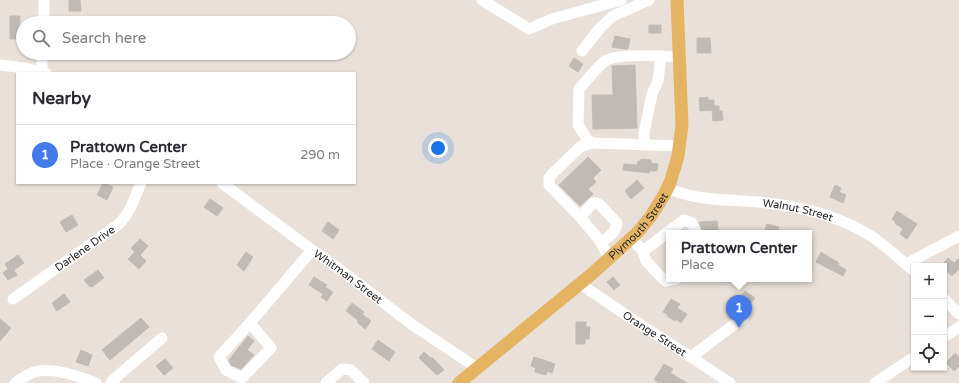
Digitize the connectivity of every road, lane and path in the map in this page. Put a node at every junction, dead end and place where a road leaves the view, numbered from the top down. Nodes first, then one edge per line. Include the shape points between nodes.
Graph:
1 (44, 0) edge
2 (482, 0) edge
3 (621, 0) edge
4 (649, 0) edge
5 (677, 0) edge
6 (44, 16) edge
7 (582, 51) dead end
8 (661, 56) junction
9 (680, 56) junction
10 (43, 60) edge
11 (0, 65) edge
12 (44, 72) edge
13 (592, 143) junction
14 (644, 145) junction
15 (680, 146) junction
16 (141, 184) edge
17 (223, 184) edge
18 (668, 189) junction
19 (580, 217) junction
20 (671, 230) edge
21 (695, 230) edge
22 (666, 234) edge
23 (959, 236) edge
24 (631, 238) junction
25 (601, 243) junction
26 (312, 250) junction
27 (643, 251) junction
28 (609, 258) junction
29 (910, 267) edge
30 (666, 280) edge
31 (580, 283) junction
32 (13, 299) dead end
33 (947, 302) edge
34 (959, 314) edge
35 (744, 317) dead end
36 (250, 322) junction
37 (959, 327) edge
38 (947, 335) edge
39 (162, 338) dead end
40 (691, 357) junction
41 (911, 359) edge
42 (477, 368) junction
43 (15, 383) edge
44 (96, 383) edge
45 (111, 383) edge
46 (326, 383) edge
47 (364, 383) edge
48 (459, 383) edge
49 (730, 383) edge
50 (875, 383) edge

1 - 6 street
2 - 3 street via 529,29 552,19
4 - 7 street via 613,16
5 - 9 main road, Plymouth Street
8 - 9 street
8 - 13 street via 613,57 606,60 579,89 578,125
8 - 14 street via 658,81 652,94 644,133
9 - 15 main road, Plymouth Street
10 - 12 street
11 - 12 street
13 - 14 street
13 - 19 street via 580,147 549,178 549,185
14 - 15 street
15 - 18 main road, Plymouth Street
16 - 32 street, Darlene Drive via 129,210 119,224
17 - 26 street, Whitman Street
18 - 24 main road, Plymouth Street via 651,216
18 - 29 street, Walnut Street via 698,197 777,204 822,215 855,227
19 - 25 street
19 - 25 street via 593,203 597,203 617,223 615,230
20 - 21 street via 684,220 692,223
22 - 27 street
23 - 29 street
24 - 27 street
24 - 28 main road, Plymouth Street
25 - 28 street
26 - 36 street
26 - 42 street, Whitman Street via 414,326
27 - 30 street via 646,261
28 - 31 main road, Plymouth Street
31 - 40 street, Orange Street
31 - 42 main road, Plymouth Street
33 - 34 street
35 - 40 street
36 - 36 street via 219,357 226,370 242,378 271,348
37 - 38 street
39 - 45 street
40 - 49 street, Orange Street
41 - 50 street
42 - 48 main road, Plymouth Street
43 - 44 street via 43,371 58,371
46 - 47 street via 342,369 351,370

